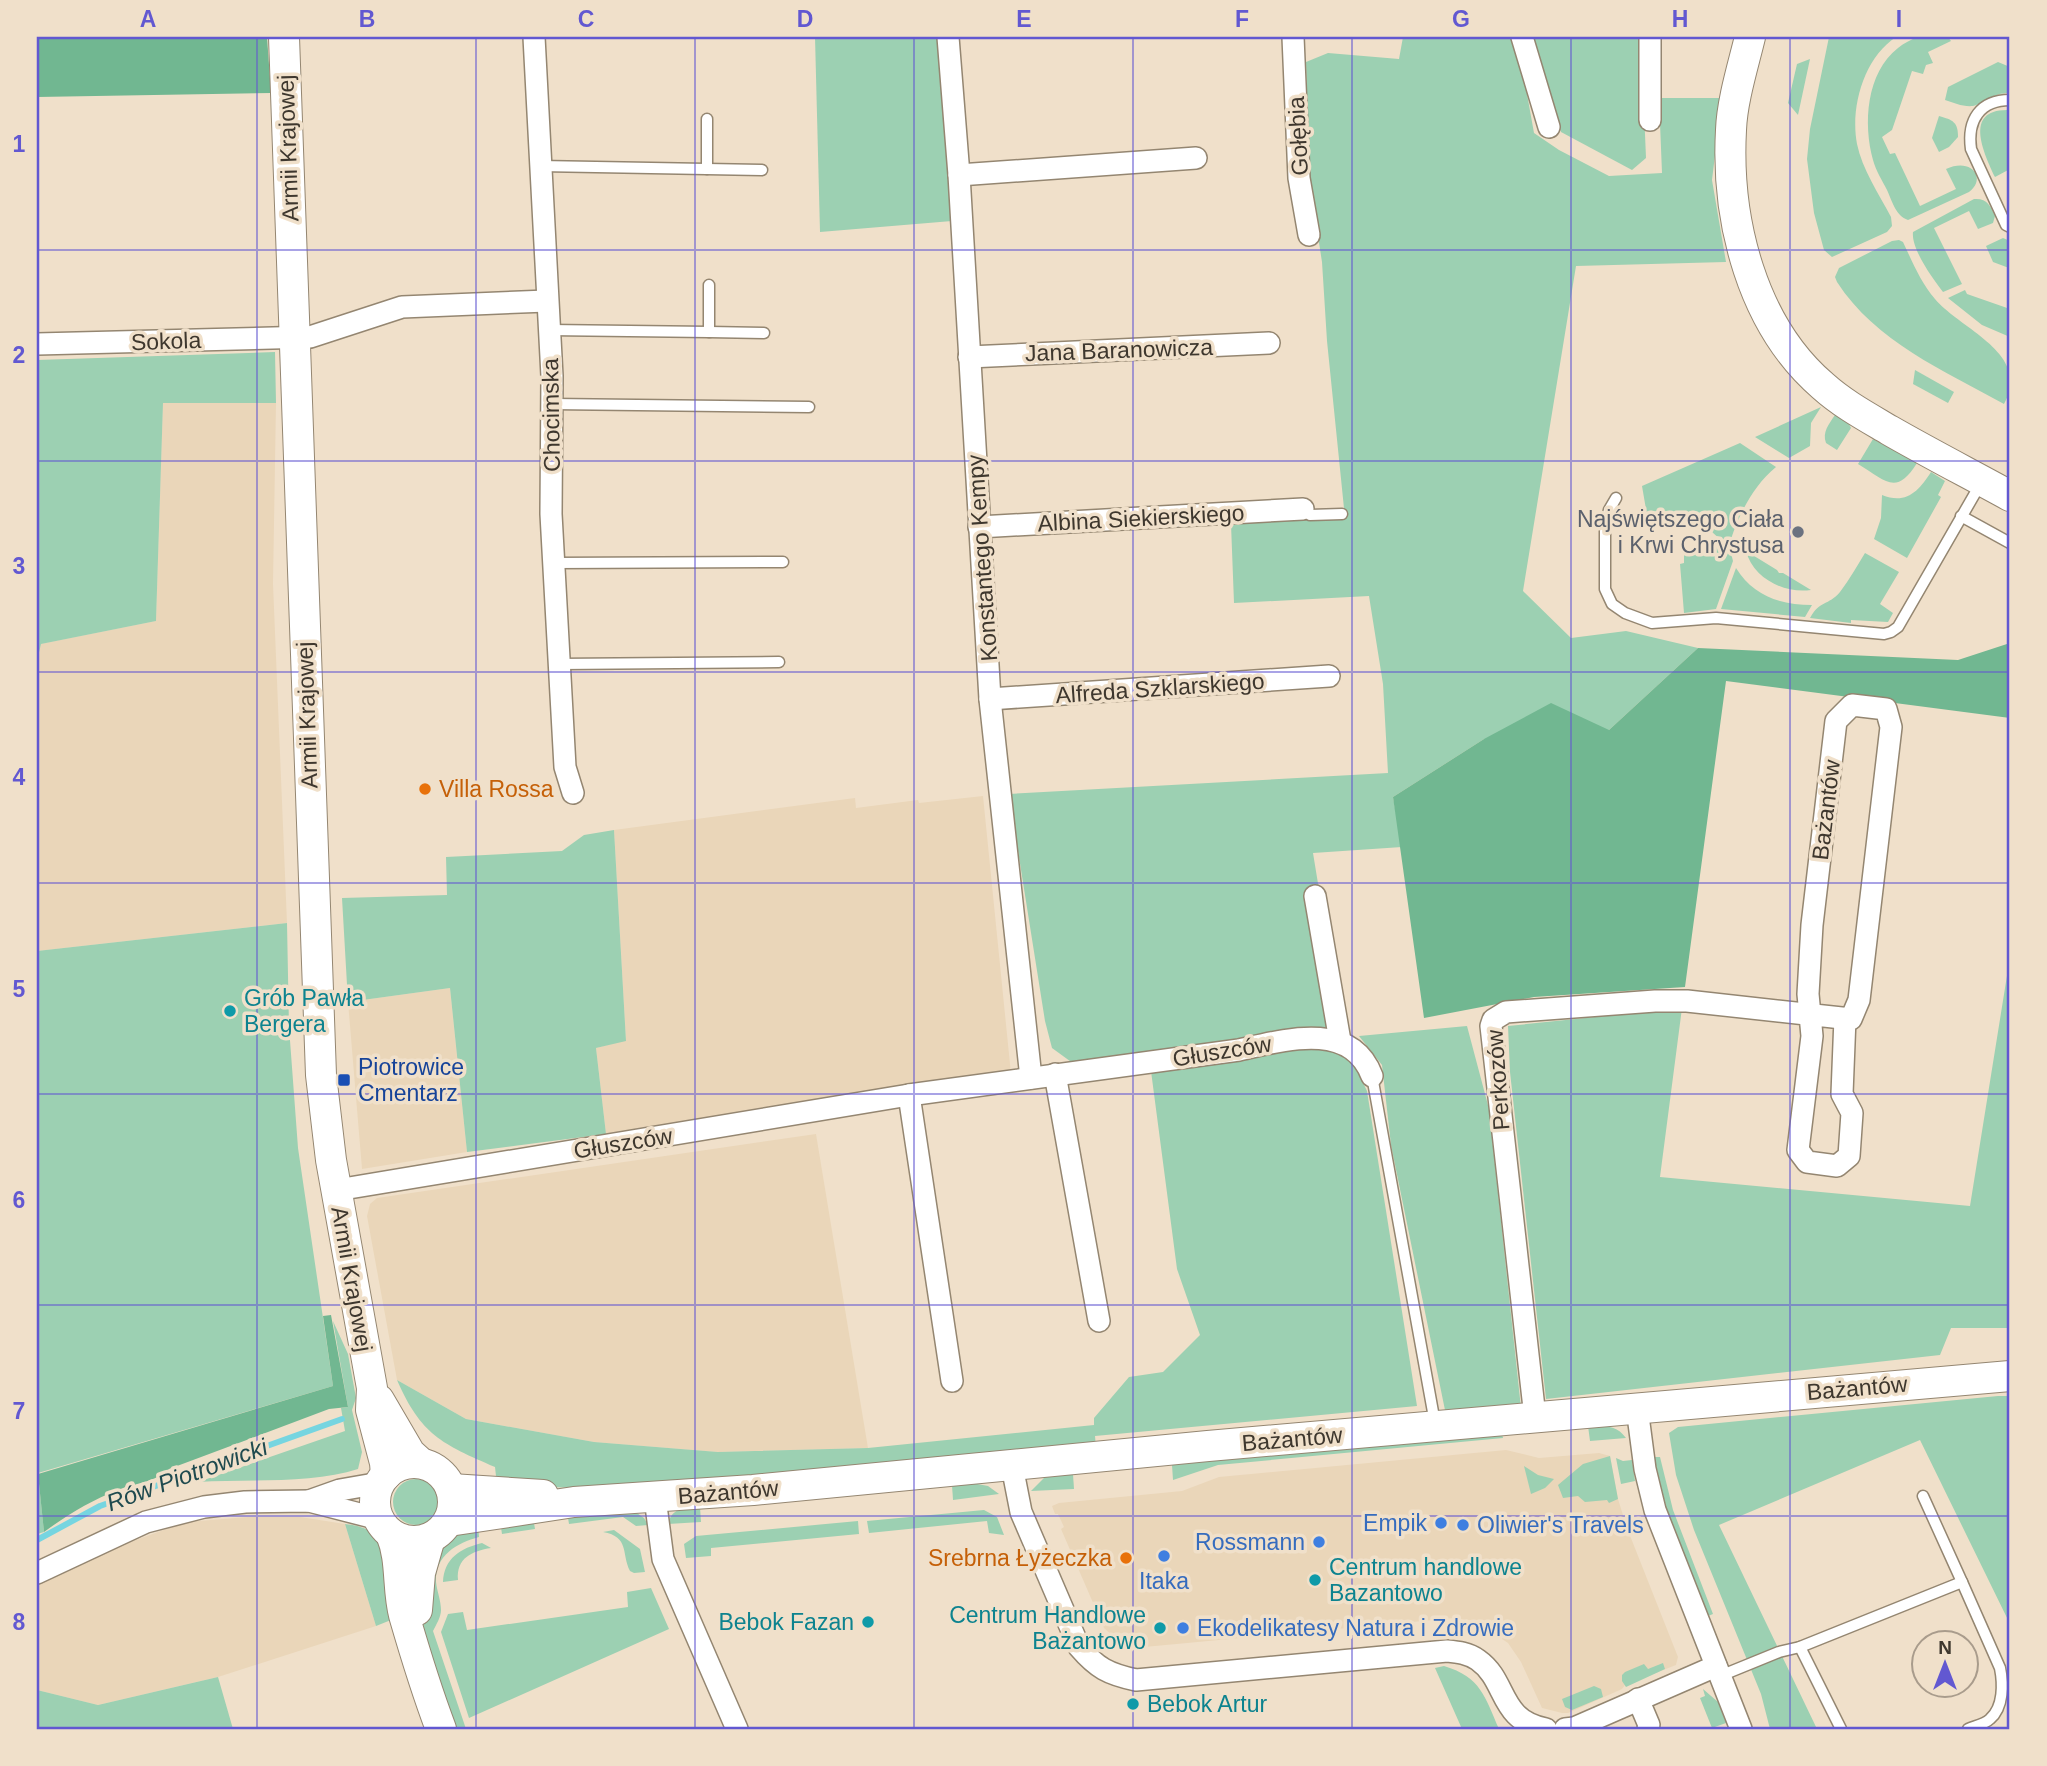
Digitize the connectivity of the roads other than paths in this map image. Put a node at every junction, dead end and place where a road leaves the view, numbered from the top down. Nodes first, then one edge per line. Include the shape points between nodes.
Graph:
1 (284, 37) edge
2 (534, 37) edge
3 (948, 37) edge
4 (1293, 37) edge
5 (1522, 37) edge
6 (1650, 37) edge
7 (1750, 37) edge
8 (2010, 100) edge
9 (707, 118) dead end
10 (1650, 120) dead end
11 (1549, 127) dead end
12 (1196, 158) dead end
13 (540, 166) junction
14 (707, 169) junction
15 (762, 170) dead end
16 (959, 175) junction
17 (2010, 228) edge
18 (1309, 236) dead end
19 (709, 285) dead end
20 (547, 301) junction
21 (549, 330) junction
22 (709, 332) junction
23 (764, 333) dead end
24 (295, 337) junction
25 (1269, 343) dead end
26 (37, 344) edge
27 (969, 356) junction
28 (552, 404) junction
29 (809, 407) dead end
30 (1982, 481) junction
31 (2010, 496) edge
32 (1616, 498) dead end
33 (1303, 509) joint
34 (1342, 514) dead end
35 (1961, 516) junction
36 (979, 527) junction
37 (2010, 543) edge
38 (783, 562) dead end
39 (554, 563) junction
40 (779, 662) dead end
41 (559, 664) junction
42 (1329, 676) dead end
43 (990, 699) junction
44 (573, 793) dead end
45 (1315, 896) dead end
46 (1811, 1014) junction
47 (1848, 1019) junction
48 (1340, 1041) junction
49 (1055, 1074) junction
50 (1372, 1076) joint
51 (1031, 1078) junction
52 (909, 1095) junction
53 (337, 1190) junction
54 (1099, 1321) dead end
55 (2010, 1376) edge
56 (951, 1381) dead end
57 (372, 1388) junction
58 (1637, 1408) junction
59 (1535, 1417) junction
60 (1435, 1426) junction
61 (421, 1463) junction
62 (1012, 1466) junction
63 (383, 1479) junction
64 (451, 1489) junction
65 (1923, 1496) dead end
66 (655, 1498) junction
67 (309, 1501) junction
68 (574, 1502) junction
69 (385, 1527) junction
70 (439, 1530) junction
71 (37, 1573) edge
72 (1962, 1582) junction
73 (413, 1640) junction
74 (1800, 1647) junction
75 (1718, 1671) junction
76 (1638, 1699) junction
77 (441, 1729) edge
78 (737, 1729) edge
79 (1546, 1729) edge
80 (1565, 1729) edge
81 (1648, 1729) edge
82 (1741, 1729) edge
83 (1841, 1729) edge
84 (1968, 1729) edge

1 - 24 street, Armii Krajowej
2 - 13 street, Chocimska
3 - 16 street, Konstantego Kempy
4 - 18 street, Gołębia via 1299,178
5 - 11 street
6 - 10 street
7 - 30 street via 1731,128 1731,182 1741,244 1764,307 1800,364 1823,387
8 - 17 lane via 1984,107 1971,123 1969,136
9 - 14 lane
12 - 16 street
13 - 14 lane
13 - 20 street, Chocimska
14 - 15 lane
16 - 27 street, Konstantego Kempy
19 - 22 lane
20 - 21 street, Chocimska
20 - 24 street, Sokola via 401,307 310,337
21 - 22 lane
21 - 28 street, Chocimska
22 - 23 lane
24 - 26 street, Sokola
24 - 53 street, Armii Krajowej via 317,1026
25 - 27 street, Jana Baranowicza
27 - 36 street, Konstantego Kempy
28 - 29 lane
28 - 39 street, Chocimska
30 - 31 street
30 - 35 lane
32 - 35 lane via 1605,527 1605,589 1618,608 1652,623 1716,618 1891,632
33 - 34 lane via 1310,515
33 - 36 street, Albina Siekierskiego
35 - 37 lane
36 - 43 street, Konstantego Kempy
38 - 39 lane
39 - 41 street, Chocimska
40 - 41 lane
41 - 44 street, Chocimska via 565,767
42 - 43 street, Alfreda Szklarskiego
43 - 51 street, Konstantego Kempy
45 - 48 street
46 - 47 street, Perkozów
46 - 47 street, Bażantów via 1798,1150 1807,1162 1837,1166 1849,1156 1852,1114 1842,1094
46 - 47 street, Bażantów via 1812,925 1836,721 1852,705 1886,709 1891,727 1859,1000
46 - 59 street, Perkozów via 1655,1001 1506,1012 1493,1020 1490,1032
48 - 49 street, Głuszców via 1317,1037 1291,1040
48 - 50 street via 1360,1056
49 - 51 street, Głuszców
49 - 54 street
50 - 60 lane
51 - 52 street, Głuszców
52 - 53 street, Głuszców
52 - 56 street
53 - 57 street, Armii Krajowej
55 - 58 street, Bażantów
57 - 61 street, Armii Krajowej via 410,1453
57 - 63 street, Armii Krajowej via 371,1410 385,1463
58 - 59 street, Bażantów
58 - 75 street via 1655,1510
59 - 60 street, Bażantów
60 - 62 street, Bażantów
61 - 63 street via 396,1467
61 - 64 street via 442,1475
62 - 66 street, Bażantów
62 - 79 street via 1021,1512 1079,1647 1093,1664 1113,1675 1136,1680 1428,1651 1465,1653 1491,1673 1521,1720
63 - 67 street
63 - 69 street via 375,1501
64 - 68 street, Bażantów via 536,1494
64 - 70 street via 453,1499
65 - 72 lane
66 - 68 street, Bażantów
66 - 78 street via 666,1568
67 - 69 street
67 - 71 street via 245,1502 177,1513 112,1536
68 - 70 street, Bażantów
69 - 70 street via 410,1541
69 - 73 street via 400,1562 404,1613
70 - 73 street via 419,1583
72 - 74 lane
72 - 84 lane via 2002,1679 2001,1698 1990,1720
73 - 77 street
74 - 75 lane
74 - 83 lane
75 - 76 street
75 - 82 street
76 - 80 street
76 - 81 street

